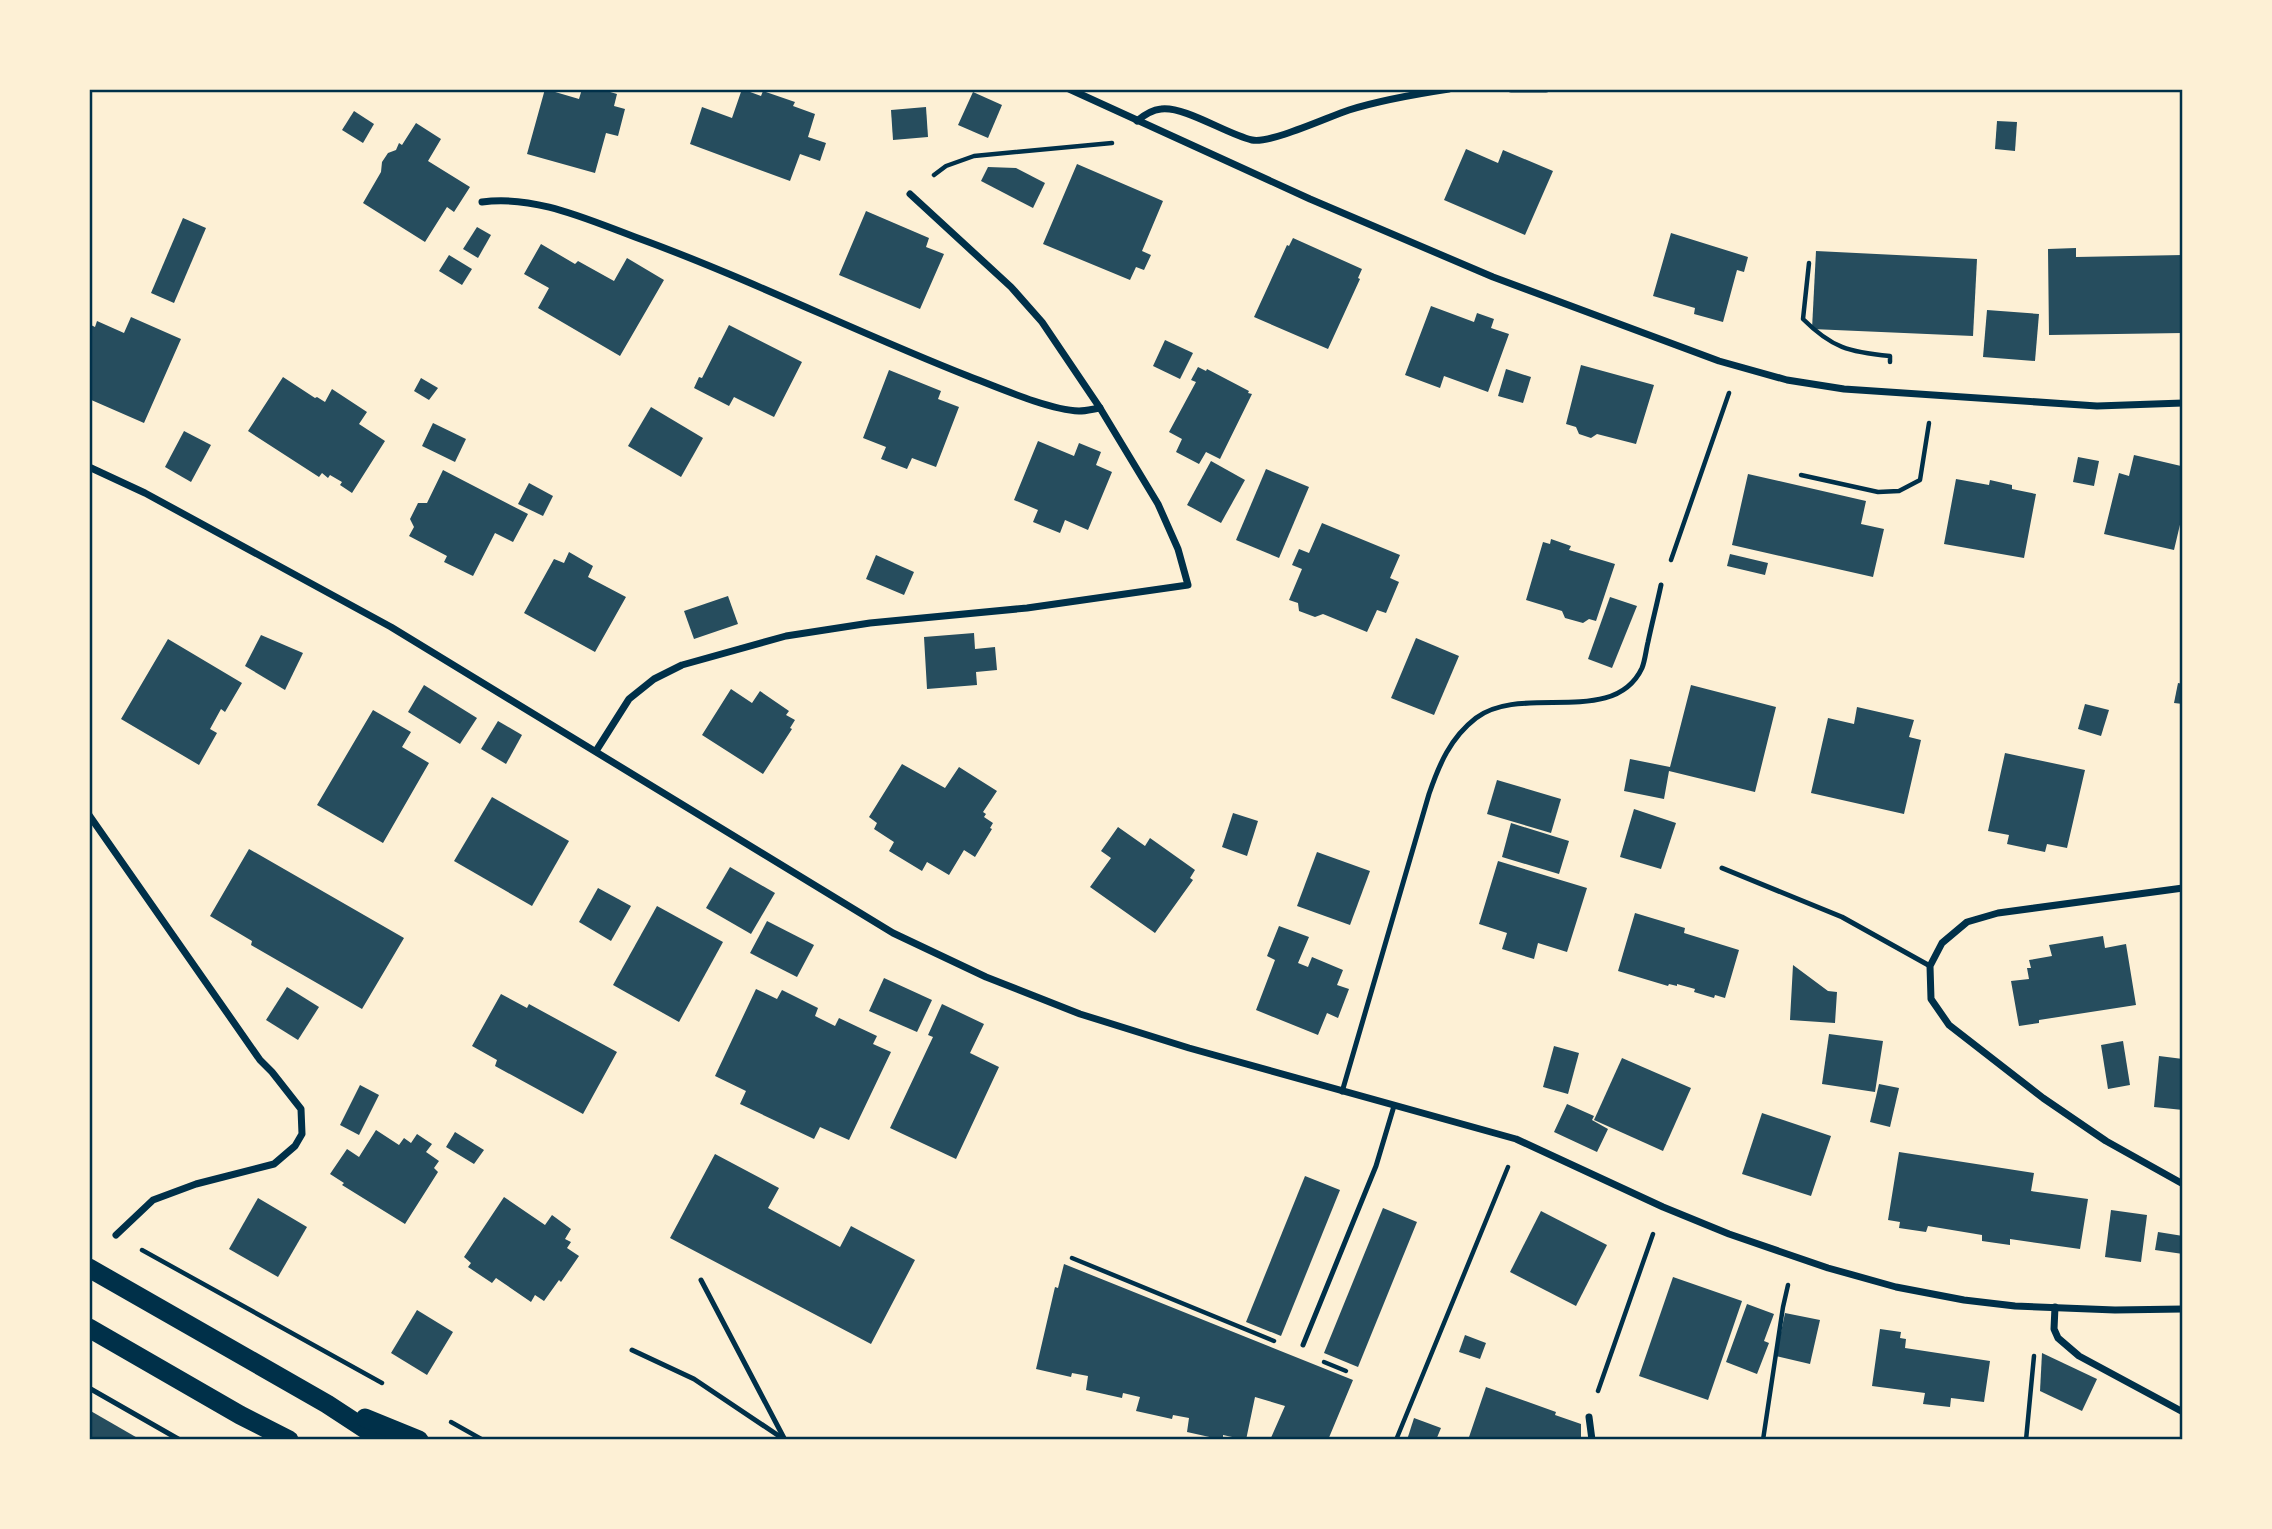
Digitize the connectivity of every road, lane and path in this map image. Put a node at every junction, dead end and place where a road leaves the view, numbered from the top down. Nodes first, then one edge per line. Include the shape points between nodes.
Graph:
1 (1069, 89) edge
2 (1449, 89) edge
3 (1511, 89) edge
4 (1546, 89) edge
5 (1137, 121) junction
6 (1084, 145) dead end
7 (910, 194) joint
8 (481, 202) dead end
9 (1809, 263) dead end
10 (1891, 367) dead end
11 (1730, 390) dead end
12 (1934, 395) junction
13 (2183, 403) edge
14 (1100, 408) junction
15 (89, 467) edge
16 (1801, 475) dead end
17 (1661, 585) joint
18 (596, 751) junction
19 (89, 815) edge
20 (1722, 868) dead end
21 (2183, 888) edge
22 (1930, 966) junction
23 (1342, 1092) junction
24 (1394, 1106) junction
25 (1505, 1174) dead end
26 (2183, 1184) edge
27 (1663, 1207) junction
28 (116, 1236) joint
29 (1072, 1258) dead end
30 (1795, 1258) junction
31 (89, 1268) edge
32 (701, 1280) dead end
33 (2039, 1307) junction
34 (2054, 1307) junction
35 (2183, 1309) edge
36 (89, 1328) edge
37 (1275, 1342) dead end
38 (1303, 1345) dead end
39 (632, 1350) dead end
40 (1323, 1361) dead end
41 (1346, 1371) dead end
42 (384, 1385) dead end
43 (89, 1388) edge
44 (327, 1404) junction
45 (2183, 1412) edge
46 (240, 1415) junction
47 (443, 1417) dead end
48 (1589, 1417) joint
49 (785, 1439) edge
50 (180, 1440) edge
51 (271, 1440) edge
52 (289, 1440) edge
53 (382, 1440) edge
54 (419, 1440) edge
55 (483, 1440) edge
56 (1396, 1440) edge
57 (1592, 1440) edge
58 (1763, 1440) edge
59 (2026, 1440) edge

1 - 5 street
2 - 5 street via 1350,110 1254,141 1162,109
3 - 4 street
5 - 12 street via 1493,277 1719,361 1787,380
6 - 7 path via 974,156 946,166
7 - 14 street via 1011,287 1042,323
8 - 14 street via 527,202 558,209 687,256 1003,390 1061,409
9 - 10 path via 1803,319 1837,346 1890,356
11 - 17 path
12 - 13 street via 2097,406
12 - 16 path via 1920,480 1899,491 1878,492
14 - 18 street via 1158,504 1188,585 786,636 682,665 629,699
15 - 18 street via 391,627
17 - 23 lane via 1642,668 1630,684 1614,696 1590,701 1499,707 1478,716 1450,744 1429,794
18 - 23 street via 893,933 986,977 1080,1014
19 - 28 street via 260,1060 301,1109 302,1122 295,1146 274,1164 153,1200
20 - 22 lane via 1842,917
21 - 22 street via 1998,913 1967,922 1942,943
22 - 26 street via 1931,999 1950,1024 2043,1098 2106,1141
23 - 24 street
24 - 27 street via 1516,1139
24 - 38 lane via 1376,1166
25 - 56 path
27 - 30 street
27 - 48 path
28 - 42 path
29 - 37 path
30 - 33 street via 1896,1287
30 - 58 path
31 - 44 highway
32 - 49 lane
33 - 34 street
33 - 59 path
34 - 35 street
34 - 45 street via 2058,1338 2078,1356
36 - 46 highway
39 - 49 lane via 694,1379
40 - 41 path
43 - 50 lane
44 - 53 highway
44 - 54 highway
46 - 51 highway
46 - 52 highway
47 - 55 path
48 - 57 street

